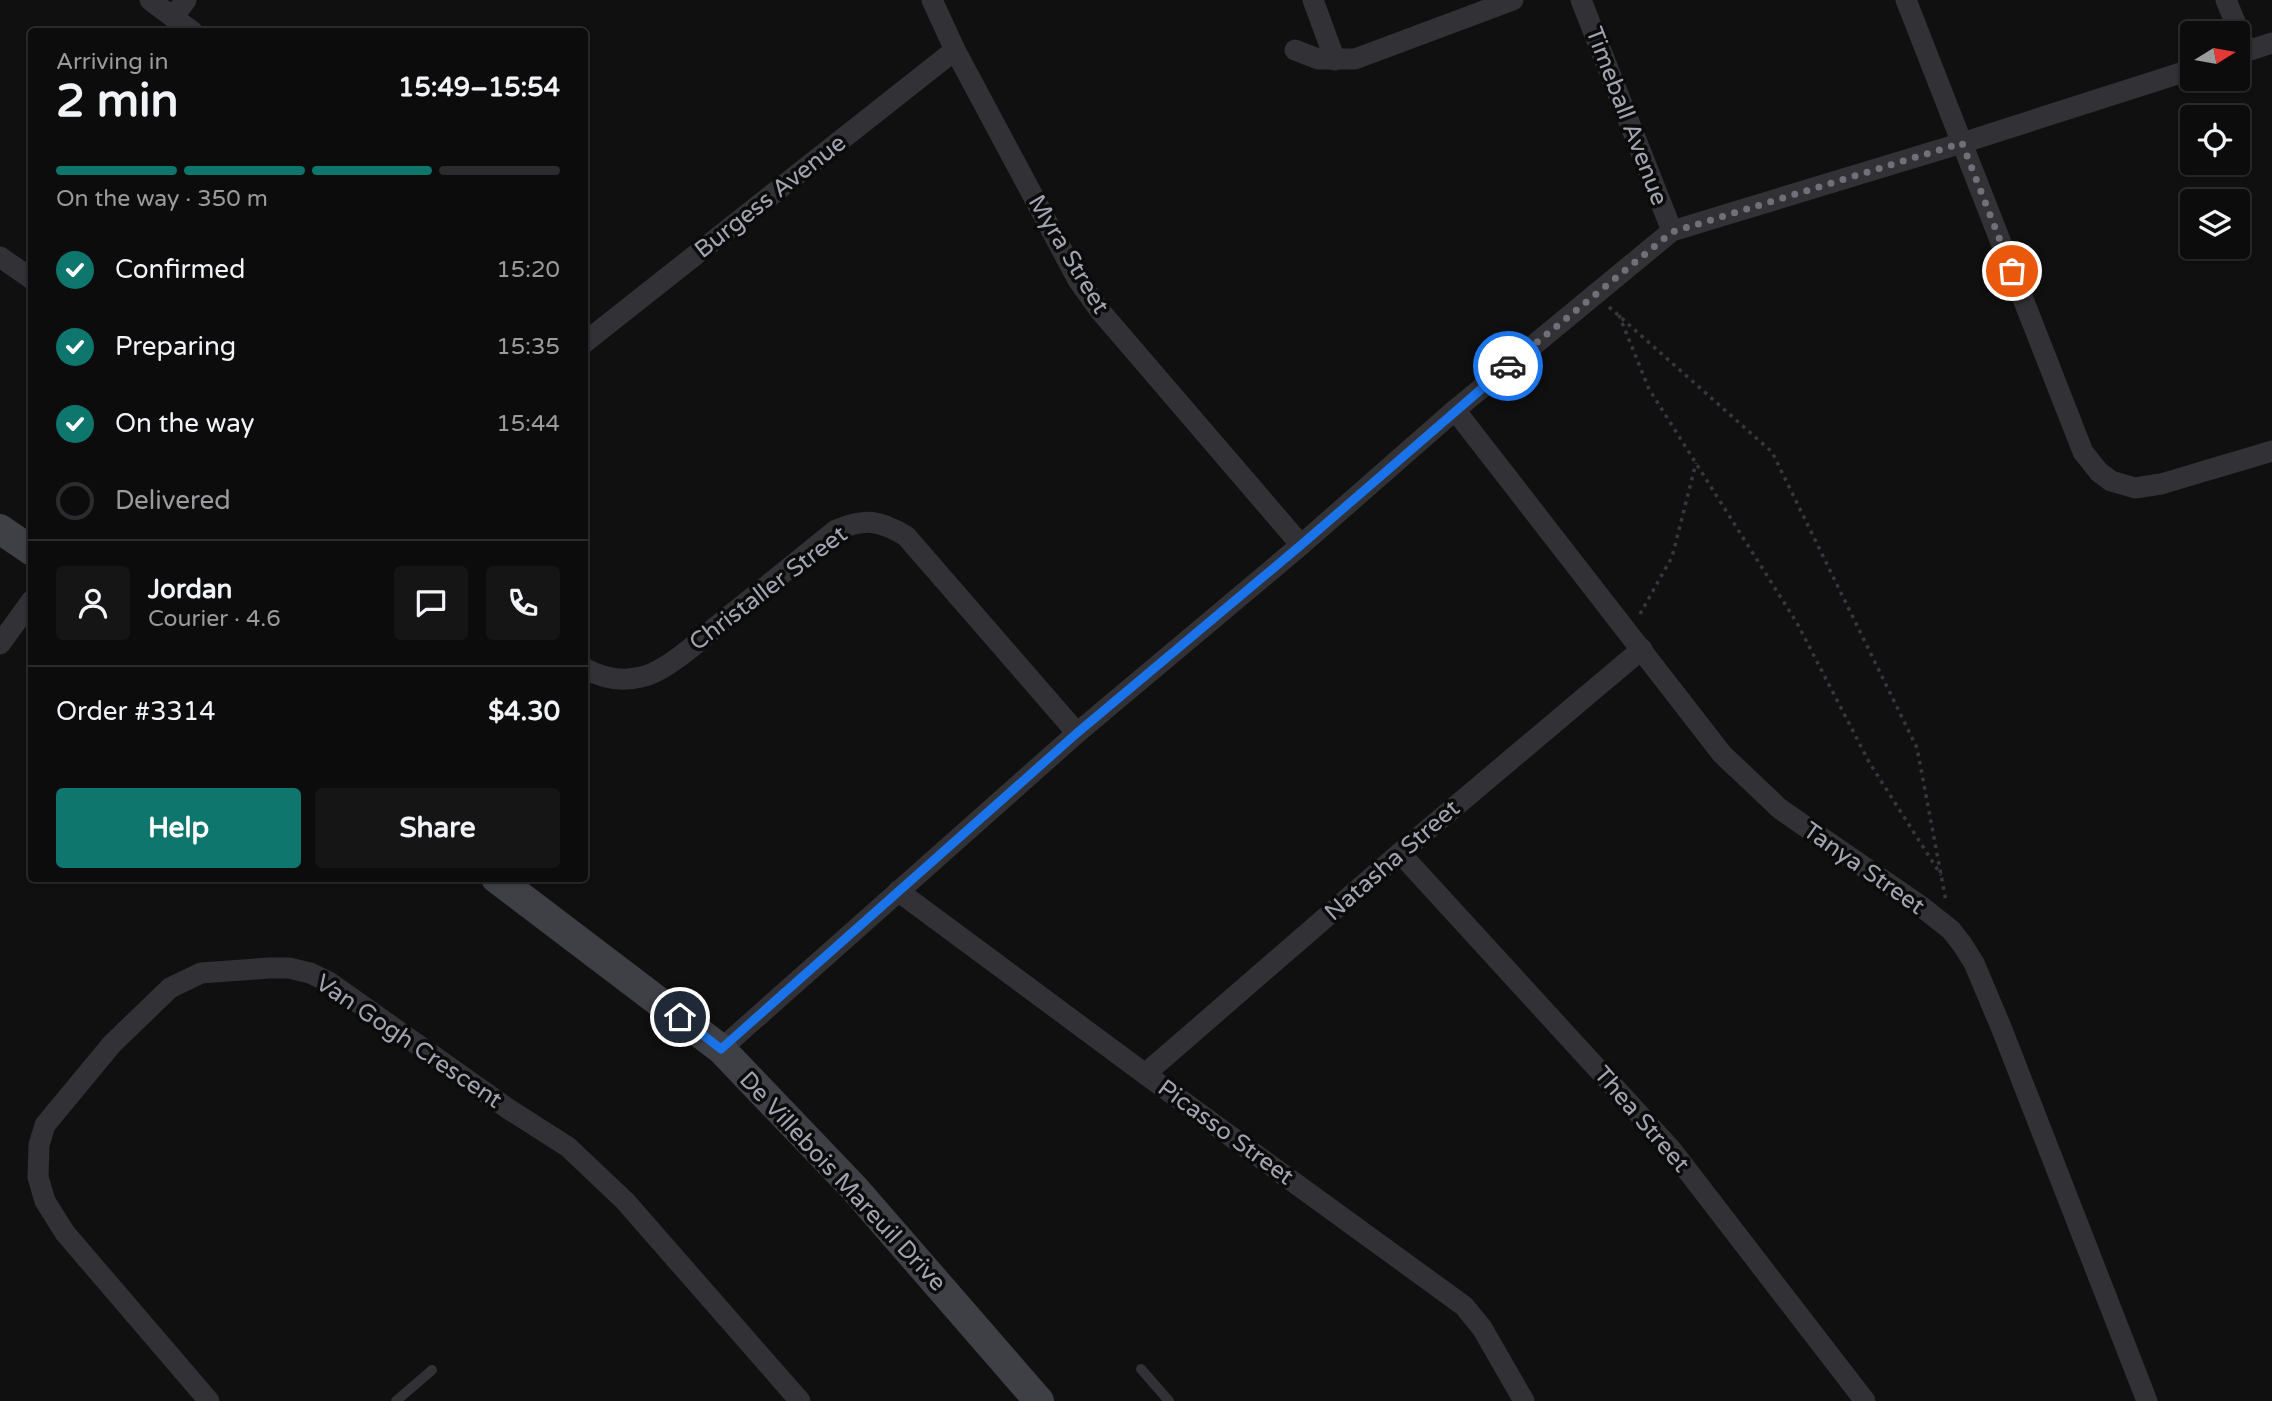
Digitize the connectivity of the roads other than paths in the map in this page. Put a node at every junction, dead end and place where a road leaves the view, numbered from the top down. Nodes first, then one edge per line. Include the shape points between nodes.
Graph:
1 (150, 0) edge
2 (932, 0) edge
3 (1313, 0) edge
4 (1513, 0) edge
5 (1581, 0) edge
6 (1906, 0) edge
7 (2227, 0) edge
8 (180, 8) edge
9 (2233, 21) edge
10 (191, 28) edge
11 (2272, 43) edge
12 (955, 50) junction
13 (1295, 51) dead end
14 (2250, 51) edge
15 (1335, 60) junction
16 (2180, 73) edge
17 (1962, 143) junction
18 (1672, 232) junction
19 (0, 257) edge
20 (28, 276) edge
21 (588, 339) edge
22 (1455, 410) junction
23 (2272, 451) edge
24 (0, 529) edge
25 (1301, 545) junction
26 (28, 548) edge
27 (28, 606) edge
28 (0, 644) edge
29 (1642, 649) junction
30 (588, 670) edge
31 (1077, 733) junction
32 (1400, 853) junction
33 (501, 882) edge
34 (898, 891) junction
35 (721, 1049) junction
36 (1145, 1074) junction
37 (1141, 1369) dead end
38 (432, 1370) dead end
39 (209, 1401) edge
40 (396, 1401) edge
41 (800, 1401) edge
42 (1040, 1401) edge
43 (1169, 1401) edge
44 (1524, 1401) edge
45 (1865, 1401) edge
46 (2147, 1401) edge

1 - 8 street
2 - 12 street, Myra Street
3 - 15 street
4 - 15 street via 1355,59
5 - 18 street, Timeball Avenue
6 - 17 street
7 - 9 street
8 - 10 street
11 - 14 street
12 - 21 street, Burgess Avenue
12 - 25 street, Myra Street via 1101,312
13 - 15 street
16 - 17 street
17 - 18 street
17 - 23 street via 2083,452 2099,472 2110,481 2135,488
18 - 22 street
19 - 20 street
22 - 25 street
22 - 29 street, Tanya Street
24 - 26 main road
25 - 31 street
27 - 28 street
29 - 32 street, Natasha Street
29 - 46 street, Tanya Street via 1722,754 1780,809 1923,907 1951,930 1974,963
30 - 31 street, Christaller Street via 615,678 654,672 686,652 836,530 854,523 886,524 906,536
31 - 34 street
32 - 36 street, Natasha Street
32 - 45 street, Thea Street via 1670,1148
33 - 35 main road, De Villebois Mareuil Drive
34 - 35 street
34 - 36 street, Picasso Street
35 - 42 main road, De Villebois Mareuil Drive via 854,1188
36 - 44 street, Picasso Street via 1464,1306
37 - 43 lane
38 - 40 lane
39 - 41 street, Van Gogh Crescent via 58,1222 38,1177 39,1145 45,1125 112,1044 170,988 201,974 269,968 289,968 329,982 568,1147 625,1200

